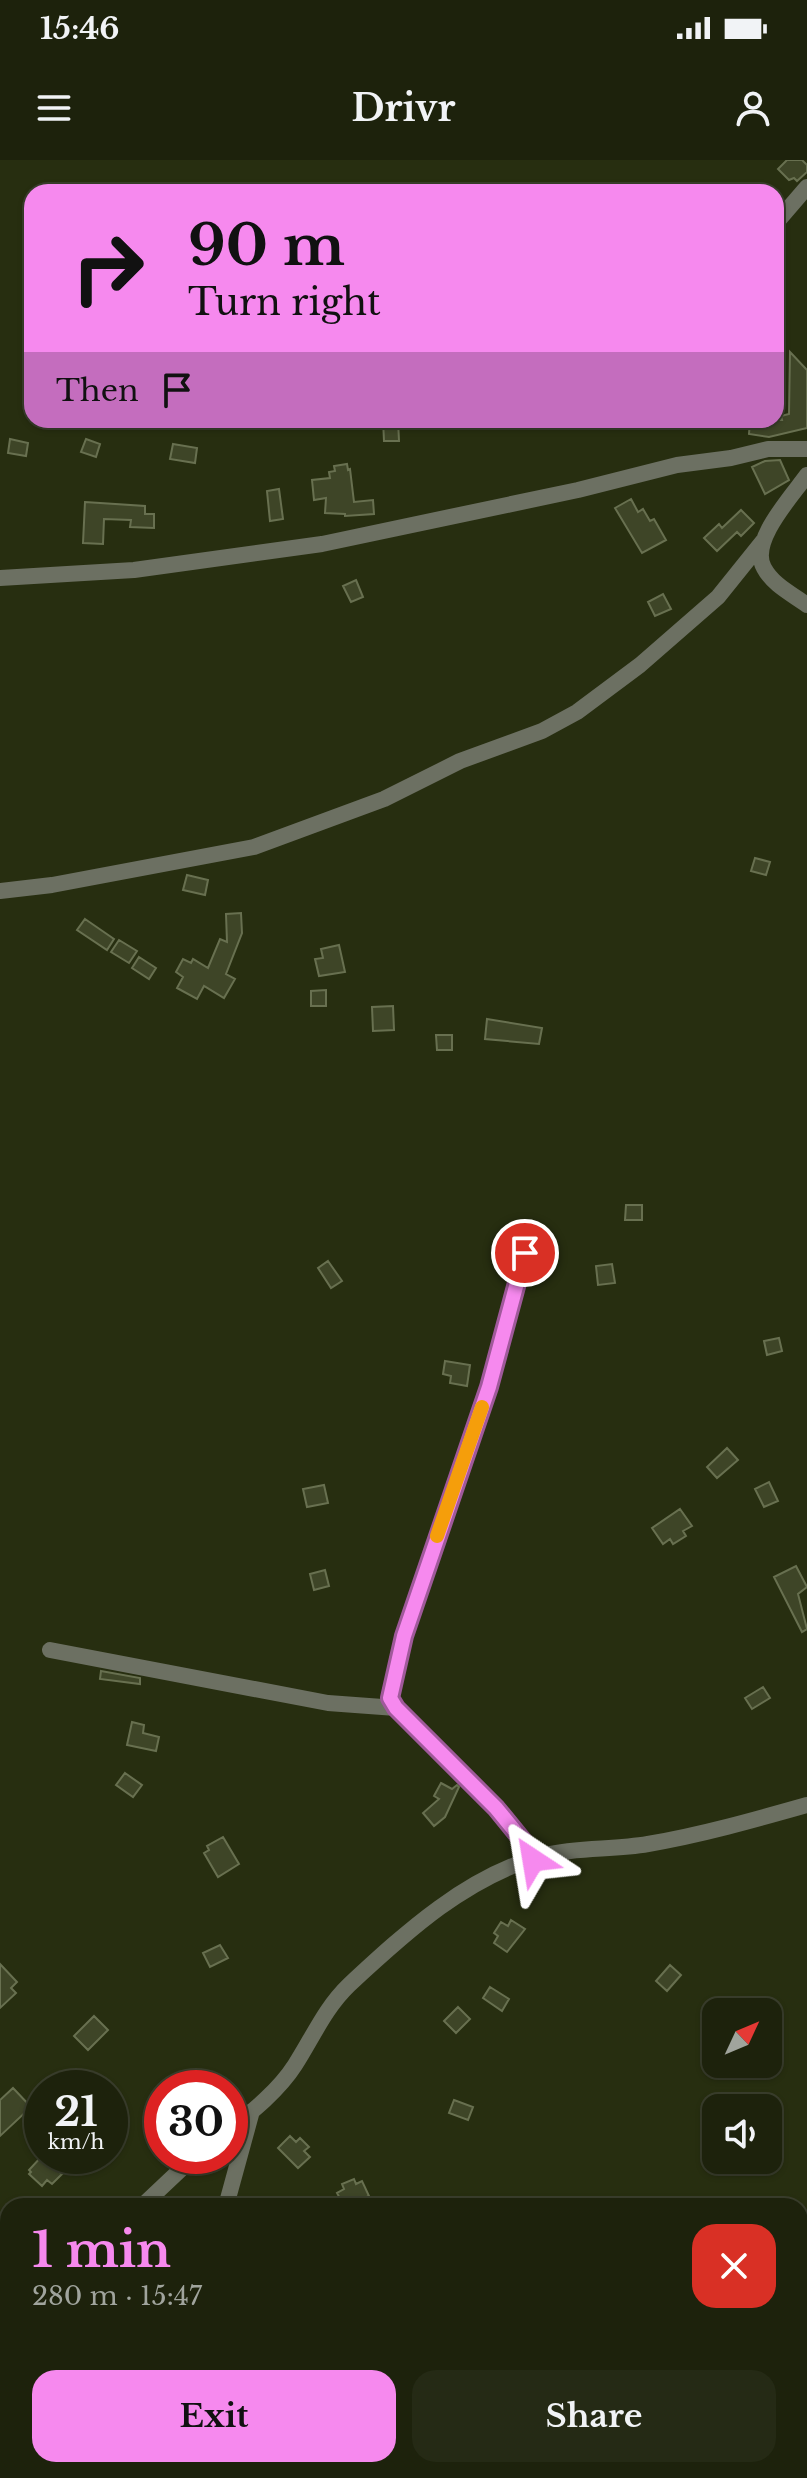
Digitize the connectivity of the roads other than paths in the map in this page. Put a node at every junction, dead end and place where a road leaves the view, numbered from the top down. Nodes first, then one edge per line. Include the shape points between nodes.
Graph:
1 (807, 187) edge
2 (784, 214) edge
3 (807, 449) edge
4 (807, 475) edge
5 (763, 541) junction
6 (0, 578) edge
7 (807, 605) edge
8 (0, 891) edge
9 (525, 1253) dead end
10 (50, 1650) dead end
11 (396, 1708) junction
12 (807, 1805) edge
13 (533, 1860) junction
14 (252, 2111) junction
15 (248, 2114) edge
16 (176, 2174) edge
17 (150, 2198) edge
18 (228, 2198) edge

1 - 2 street
3 - 6 street via 768,449 677,465 322,544 134,570
4 - 5 street
5 - 7 street via 764,569
5 - 8 street via 718,597 640,665 542,731 460,761 384,799 254,847
9 - 11 street via 489,1387 404,1636 390,1692
10 - 11 street via 328,1703
11 - 13 street via 496,1808
12 - 13 street via 647,1844
13 - 14 street via 476,1883 439,1907 348,1986 328,2007 293,2068
14 - 15 street
14 - 18 street
16 - 17 street

